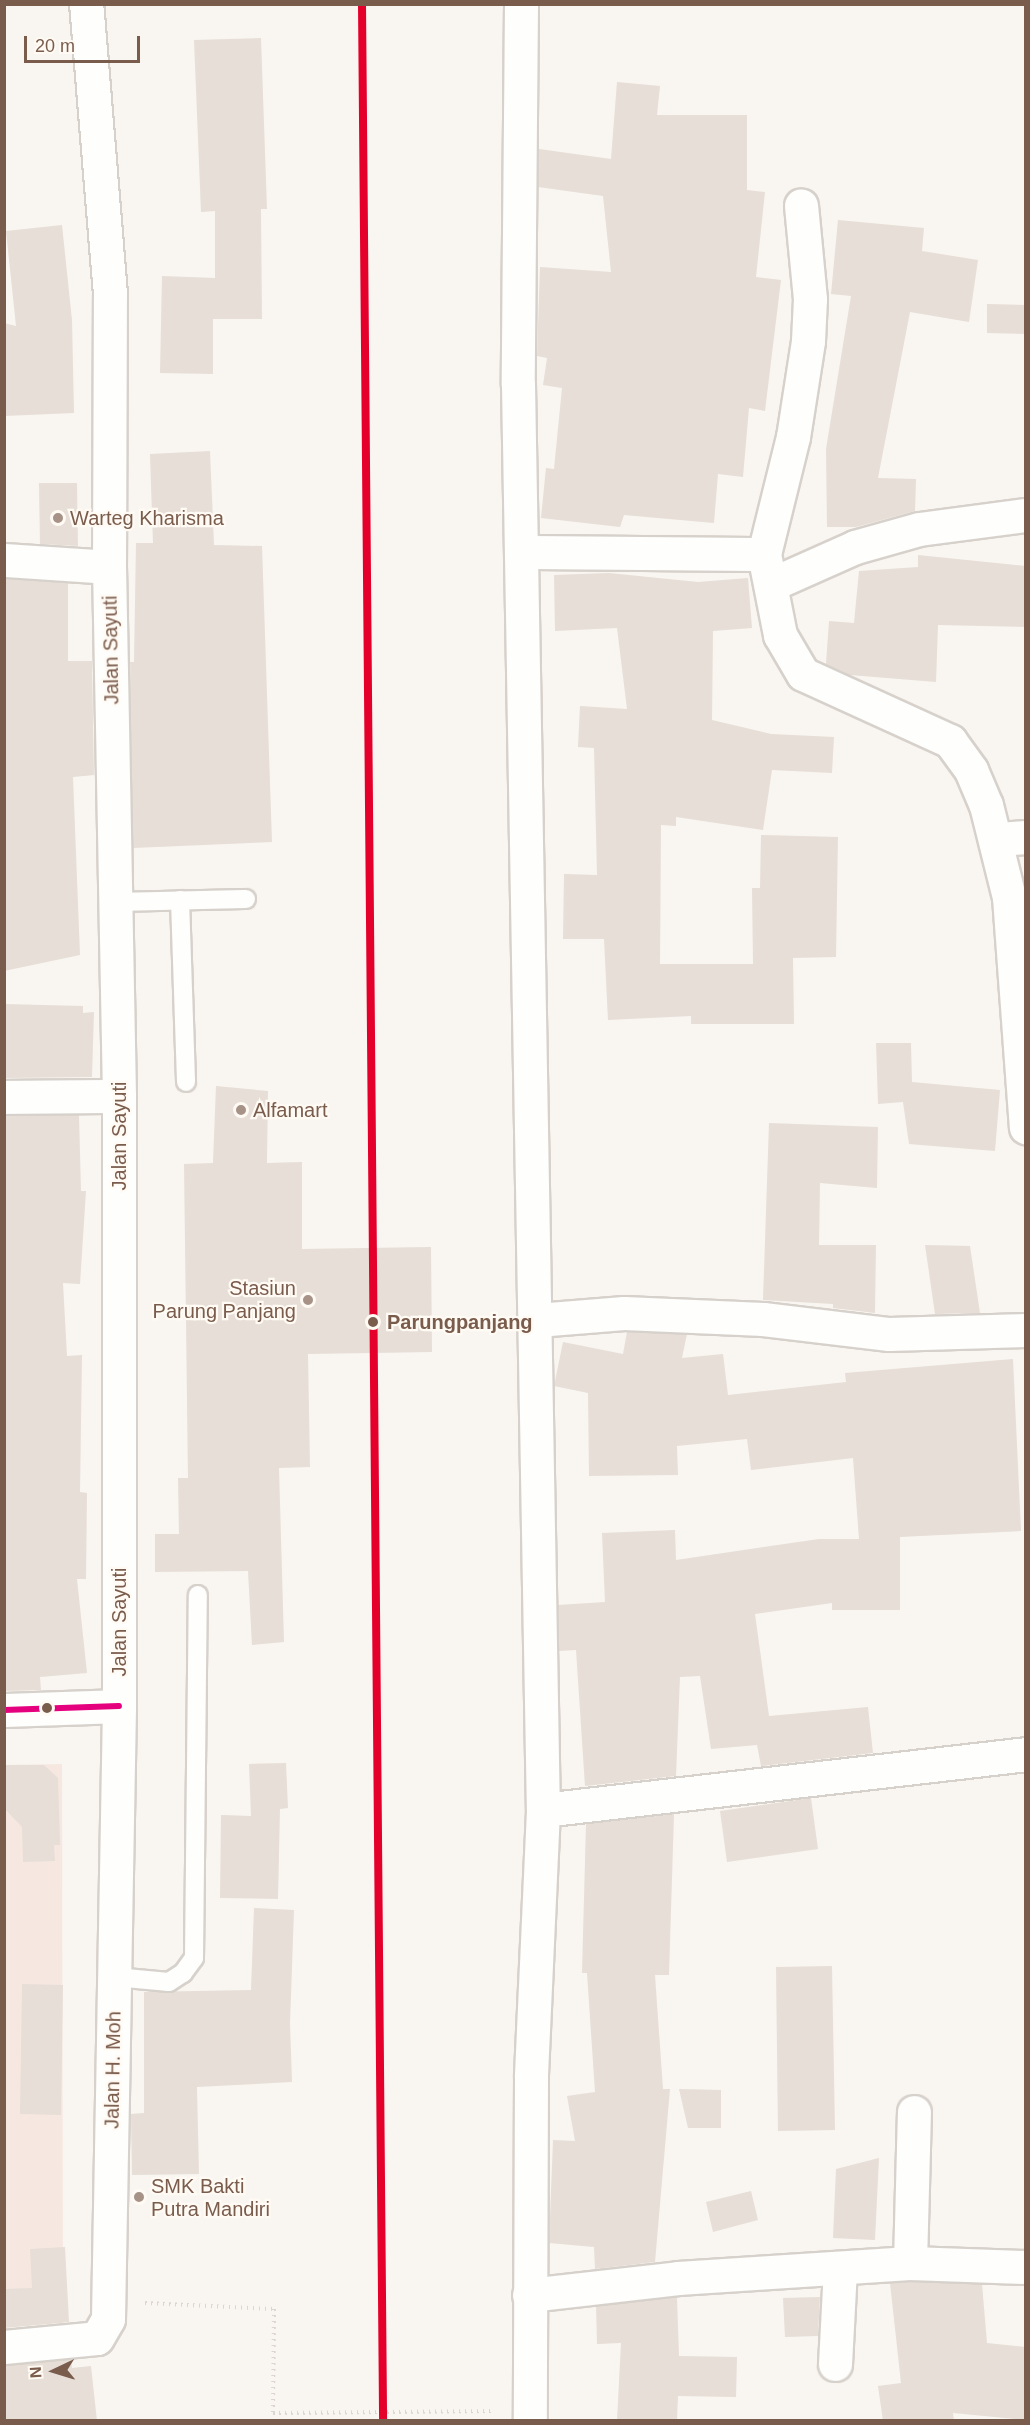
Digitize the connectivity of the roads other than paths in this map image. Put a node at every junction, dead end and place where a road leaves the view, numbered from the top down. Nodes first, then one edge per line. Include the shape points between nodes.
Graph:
1 (86, 4) edge
2 (521, 4) edge
3 (801, 205) dead end
4 (1026, 515) edge
5 (521, 552) junction
6 (4, 560) edge
7 (109, 567) junction
8 (768, 569) junction
9 (1012, 838) edge
10 (246, 899) dead end
11 (180, 900) junction
12 (116, 902) junction
13 (186, 1082) dead end
14 (119, 1096) junction
15 (4, 1097) edge
16 (1026, 1127) edge
17 (537, 1320) junction
18 (1026, 1330) edge
19 (198, 1595) dead end
20 (119, 1706) junction
21 (4, 1710) edge
22 (1026, 1754) edge
23 (543, 1810) junction
24 (115, 1977) junction
25 (914, 2112) dead end
26 (910, 2263) junction
27 (1026, 2267) edge
28 (840, 2269) junction
29 (530, 2295) junction
30 (4, 2347) edge
31 (835, 2364) dead end
32 (518, 2416) edge

1 - 7 street, Jalan Sayuti via 110,294
2 - 5 street
3 - 8 street via 810,299 808,341
4 - 8 street via 909,532
5 - 8 street
5 - 17 street
6 - 7 street
7 - 12 street, Jalan Sayuti
8 - 9 street via 780,635 803,674 950,741
9 - 16 street via 1010,897
10 - 11 lane
11 - 12 lane
11 - 13 lane
12 - 14 street, Jalan Sayuti
14 - 15 street
14 - 20 street, Jalan Sayuti
17 - 18 street via 624,1313 763,1319 889,1334
17 - 23 street
19 - 24 lane via 194,1958 183,1973 169,1982
20 - 21 street
20 - 24 street, Jalan H. Moh
22 - 23 street
23 - 29 street via 531,2077
24 - 30 street, Jalan H. Moh via 105,2330 97,2338
25 - 26 street
26 - 27 street
26 - 28 street
28 - 29 street via 678,2278
28 - 31 street
29 - 32 street

